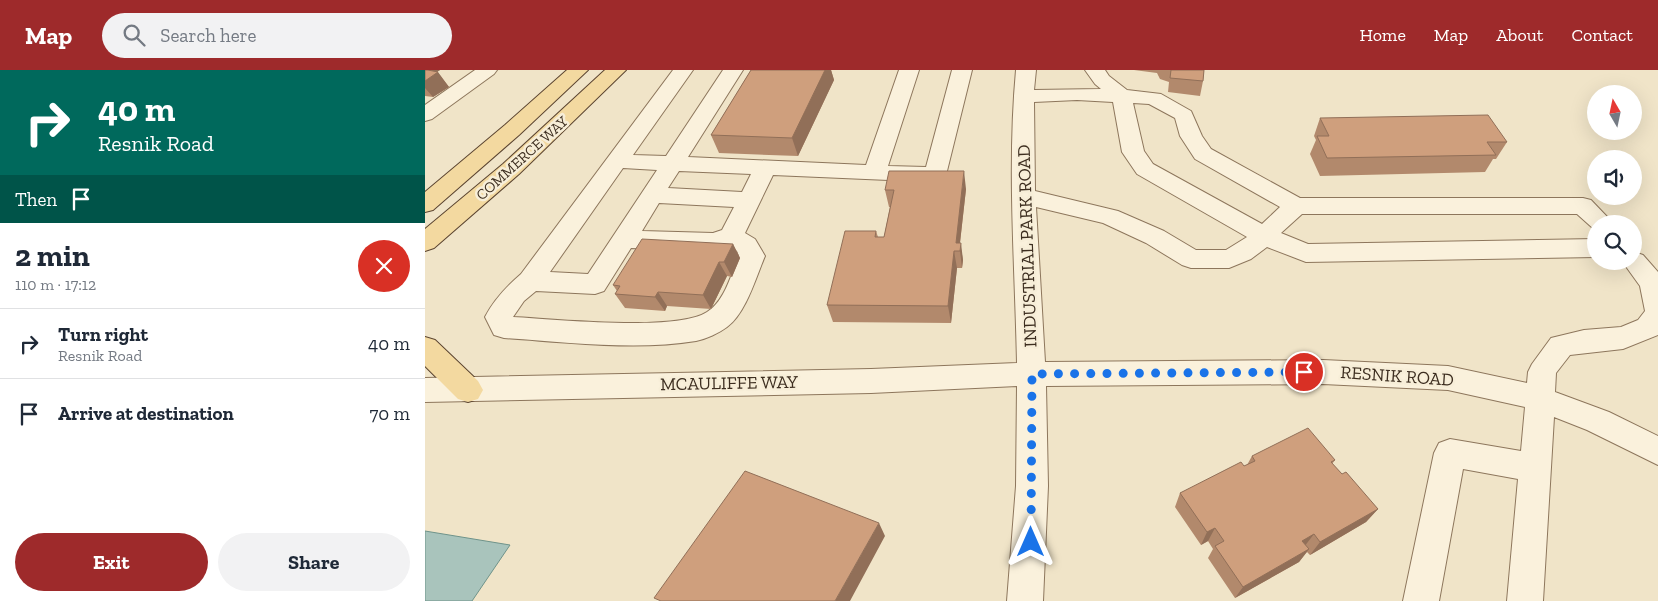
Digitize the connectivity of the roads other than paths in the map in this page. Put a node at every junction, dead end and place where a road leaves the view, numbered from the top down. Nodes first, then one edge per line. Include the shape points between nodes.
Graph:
1 (487, 70) edge
2 (578, 70) edge
3 (616, 70) edge
4 (683, 70) edge
5 (733, 70) edge
6 (909, 70) edge
7 (962, 70) edge
8 (1026, 70) edge
9 (1095, 70) edge
10 (1023, 96) junction
11 (1122, 96) junction
12 (425, 115) edge
13 (512, 130) junction
14 (617, 161) junction
15 (672, 164) junction
16 (765, 169) junction
17 (874, 173) junction
18 (425, 185) edge
19 (653, 195) junction
20 (1024, 196) junction
21 (749, 200) junction
22 (425, 204) edge
23 (1297, 206) junction
24 (1592, 215) edge
25 (731, 236) junction
26 (1263, 236) junction
27 (430, 238) edge
28 (624, 239) junction
29 (1587, 248) edge
30 (425, 258) edge
31 (1642, 270) edge
32 (530, 281) junction
33 (1658, 312) edge
34 (425, 348) edge
35 (1032, 374) junction
36 (425, 390) edge
37 (469, 390) junction
38 (1539, 399) junction
39 (1656, 448) edge
40 (1534, 467) junction
41 (1025, 601) edge
42 (1421, 601) edge
43 (1525, 601) edge

1 - 12 street
2 - 13 main road, COMMERCE WAY
3 - 27 main road, COMMERCE WAY via 518,162
4 - 14 street
5 - 15 street
6 - 17 street
7 - 17 street via 935,175
8 - 10 street, INDUSTRIAL PARK ROAD
9 - 11 street
10 - 11 street
10 - 20 street, INDUSTRIAL PARK ROAD
11 - 23 street via 1154,98 1184,115 1191,136 1203,154
11 - 26 street via 1133,152 1145,169
13 - 18 main road via 465,152
13 - 22 main road, COMMERCE WAY
14 - 15 street
14 - 32 street
15 - 16 street
15 - 19 street
16 - 17 street
16 - 21 street
19 - 21 street
19 - 28 street
20 - 26 street via 1110,217 1155,237 1191,259 1229,259
20 - 35 street, INDUSTRIAL PARK ROAD
21 - 25 street
23 - 24 street via 1583,206
23 - 26 street
25 - 28 street via 714,242
25 - 32 street via 746,245 752,256 729,308 718,319 697,330 598,333 504,327 498,317 515,294
26 - 29 street via 1306,253
27 - 30 main road
28 - 32 street via 595,284
31 - 33 street via 1652,283
33 - 38 street via 1648,328 1623,338 1561,346 1542,372
34 - 37 main road
35 - 37 street, MCAULIFFE WAY
35 - 38 street, RESNIK ROAD via 1323,372 1448,378
35 - 41 street, INDUSTRIAL PARK ROAD via 1031,542
36 - 37 street, MCAULIFFE WAY
38 - 39 street, RESNIK ROAD
38 - 40 street
40 - 42 street via 1450,453
40 - 43 street

